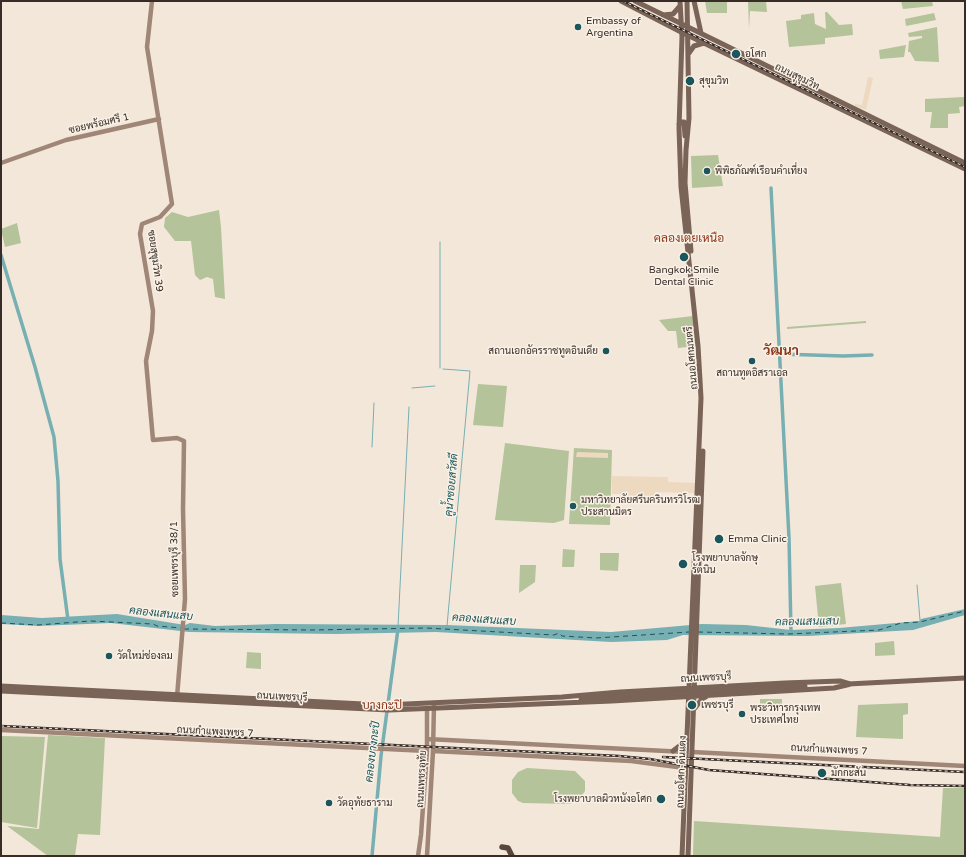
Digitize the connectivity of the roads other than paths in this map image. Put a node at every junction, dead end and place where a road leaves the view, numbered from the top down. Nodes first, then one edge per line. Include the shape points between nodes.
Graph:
1 (152, 1) edge
2 (622, 1) edge
3 (635, 1) edge
4 (687, 1) edge
5 (694, 1) edge
6 (680, 3) edge
7 (662, 15) junction
8 (680, 23) junction
9 (687, 26) junction
10 (681, 32) junction
11 (701, 33) junction
12 (688, 35) junction
13 (704, 43) junction
14 (688, 54) junction
15 (158, 119) junction
16 (679, 124) junction
17 (686, 147) junction
18 (1, 163) edge
19 (965, 163) edge
20 (965, 169) edge
21 (184, 441) joint
22 (696, 605) junction
23 (693, 677) junction
24 (965, 678) edge
25 (851, 684) junction
26 (1, 686) edge
27 (729, 686) junction
28 (692, 688) junction
29 (708, 688) junction
30 (678, 689) junction
31 (654, 690) junction
32 (1, 691) edge
33 (96, 694) junction
34 (728, 694) junction
35 (708, 695) junction
36 (692, 696) junction
37 (678, 697) junction
38 (177, 698) junction
39 (654, 698) junction
40 (562, 700) junction
41 (434, 705) junction
42 (386, 707) junction
43 (427, 708) junction
44 (694, 709) junction
45 (688, 714) junction
46 (433, 719) junction
47 (427, 720) junction
48 (1, 730) edge
49 (427, 739) junction
50 (433, 739) junction
51 (687, 740) junction
52 (427, 751) junction
53 (433, 751) junction
54 (673, 751) junction
55 (689, 752) junction
56 (965, 766) edge
57 (685, 768) junction
58 (502, 847) dead end
59 (427, 855) edge
60 (418, 856) edge
61 (512, 856) edge
62 (682, 856) edge
63 (688, 856) edge

1 - 15 street, ซอยสุขุมวิท 39 via 147,43
2 - 10 main road, ถนนสุขุมวิท
3 - 7 main road, ถนนสุขุมวิท
4 - 9 main road, ถนนอโศกมนตรี
5 - 11 main road
6 - 7 main road via 673,14
6 - 8 main road, ถนนอโศกมนตรี
7 - 8 main road, ถนนสุขุมวิท
8 - 9 main road, ถนนสุขุมวิท
8 - 10 main road, ถนนอโศกมนตรี
9 - 11 main road, ถนนสุขุมวิท
9 - 12 main road, ถนนอโศกมนตรี
10 - 12 main road, ถนนสุขุมวิท
10 - 16 main road, ถนนอโศกมนตรี
11 - 19 main road, ถนนสุขุมวิท
12 - 13 main road, ถนนสุขุมวิท
12 - 14 main road, ถนนอโศกมนตรี
13 - 14 main road via 694,46
13 - 20 main road, ถนนสุขุมวิท
14 - 17 main road, ถนนอโศกมนตรี via 689,118
15 - 18 street, ซอยพร้อมศรี 1 via 66,140
15 - 21 street, ซอยสุขุมวิท 39 via 171,206 160,218 143,223 140,228 153,311 146,361 153,440 177,438
16 - 17 main road via 684,122
16 - 22 main road, ถนนอโศกมนตรี via 681,187 701,387
17 - 22 main road, ถนนอโศกมนตรี via 686,188 704,386
21 - 38 street, ซอยเพชรบุรี 38/1 via 184,615
22 - 23 main road, ถนนอโศกมนตรี
23 - 28 main road, ถนนอโศกมนตรี
23 - 29 main road via 700,686
23 - 30 main road
24 - 25 main road, ถนนเพชรบุรี
25 - 27 main road, ถนนเพชรบุรี via 830,682
25 - 34 main road, ถนนเพชรบุรี via 834,688
25 - 40 main road, ถนนเพชรบุรี, bridge
26 - 33 main road, ถนนเพชรบุรี
27 - 29 main road, ถนนเพชรบุรี
27 - 34 main road via 726,689
28 - 29 main road, ถนนเพชรบุรี
28 - 30 main road, ถนนเพชรบุรี
28 - 36 main road, ถนนอโศก-ดินแดง
30 - 31 main road, ถนนเพชรบุรี
31 - 39 main road via 657,693
31 - 40 main road, ถนนเพชรบุรี
32 - 33 main road, ถนนเพชรบุรี
33 - 38 main road, ถนนเพชรบุรี
34 - 35 main road, ถนนเพชรบุรี
35 - 36 main road, ถนนเพชรบุรี
35 - 44 main road
36 - 37 main road, ถนนเพชรบุรี
36 - 44 main road, ถนนอโศก-ดินแดง
36 - 45 main road, ถนนอโศก-ดินแดง
37 - 39 main road, ถนนเพชรบุรี
37 - 45 main road via 685,702
38 - 42 main road, ถนนเพชรบุรี
39 - 40 main road, ถนนเพชรบุรี
40 - 41 main road, ถนนเพชรบุรี
41 - 42 main road, ถนนเพชรบุรี
41 - 43 main road, ถนนเพชรบุรี
41 - 46 street, ถนนเพชรอุทัย
42 - 43 main road, ถนนเพชรบุรี
43 - 47 street, ถนนเพชรอุทัย
44 - 55 main road, ถนนอโศก-ดินแดง
45 - 51 main road, ถนนอโศก-ดินแดง
46 - 47 street via 429,717
46 - 50 street, ถนนเพชรอุทัย
47 - 49 street, ถนนเพชรอุทัย
48 - 52 street, ถนนกำแพงเพชร 7
49 - 50 street, ถนนกำแพงเพชร 7
49 - 52 street, ถนนเพชรอุทัย
50 - 53 street, ถนนเพชรอุทัย
50 - 54 street, ถนนกำแพงเพชร 7
51 - 54 main road
51 - 55 main road, ถนนอโศก-ดินแดง
52 - 60 street, ถนนเพชรอุทัย via 422,835
53 - 57 street via 624,760
53 - 59 street, ถนนเพชรอุทัย
54 - 55 street, ถนนกำแพงเพชร 7
55 - 56 street, ถนนกำแพงเพชร 7
55 - 57 main road, ถนนอโศก-ดินแดง
55 - 63 main road, ถนนอโศก-ดินแดง
57 - 62 main road, ถนนอโศก-ดินแดง
58 - 61 highway via 508,848

